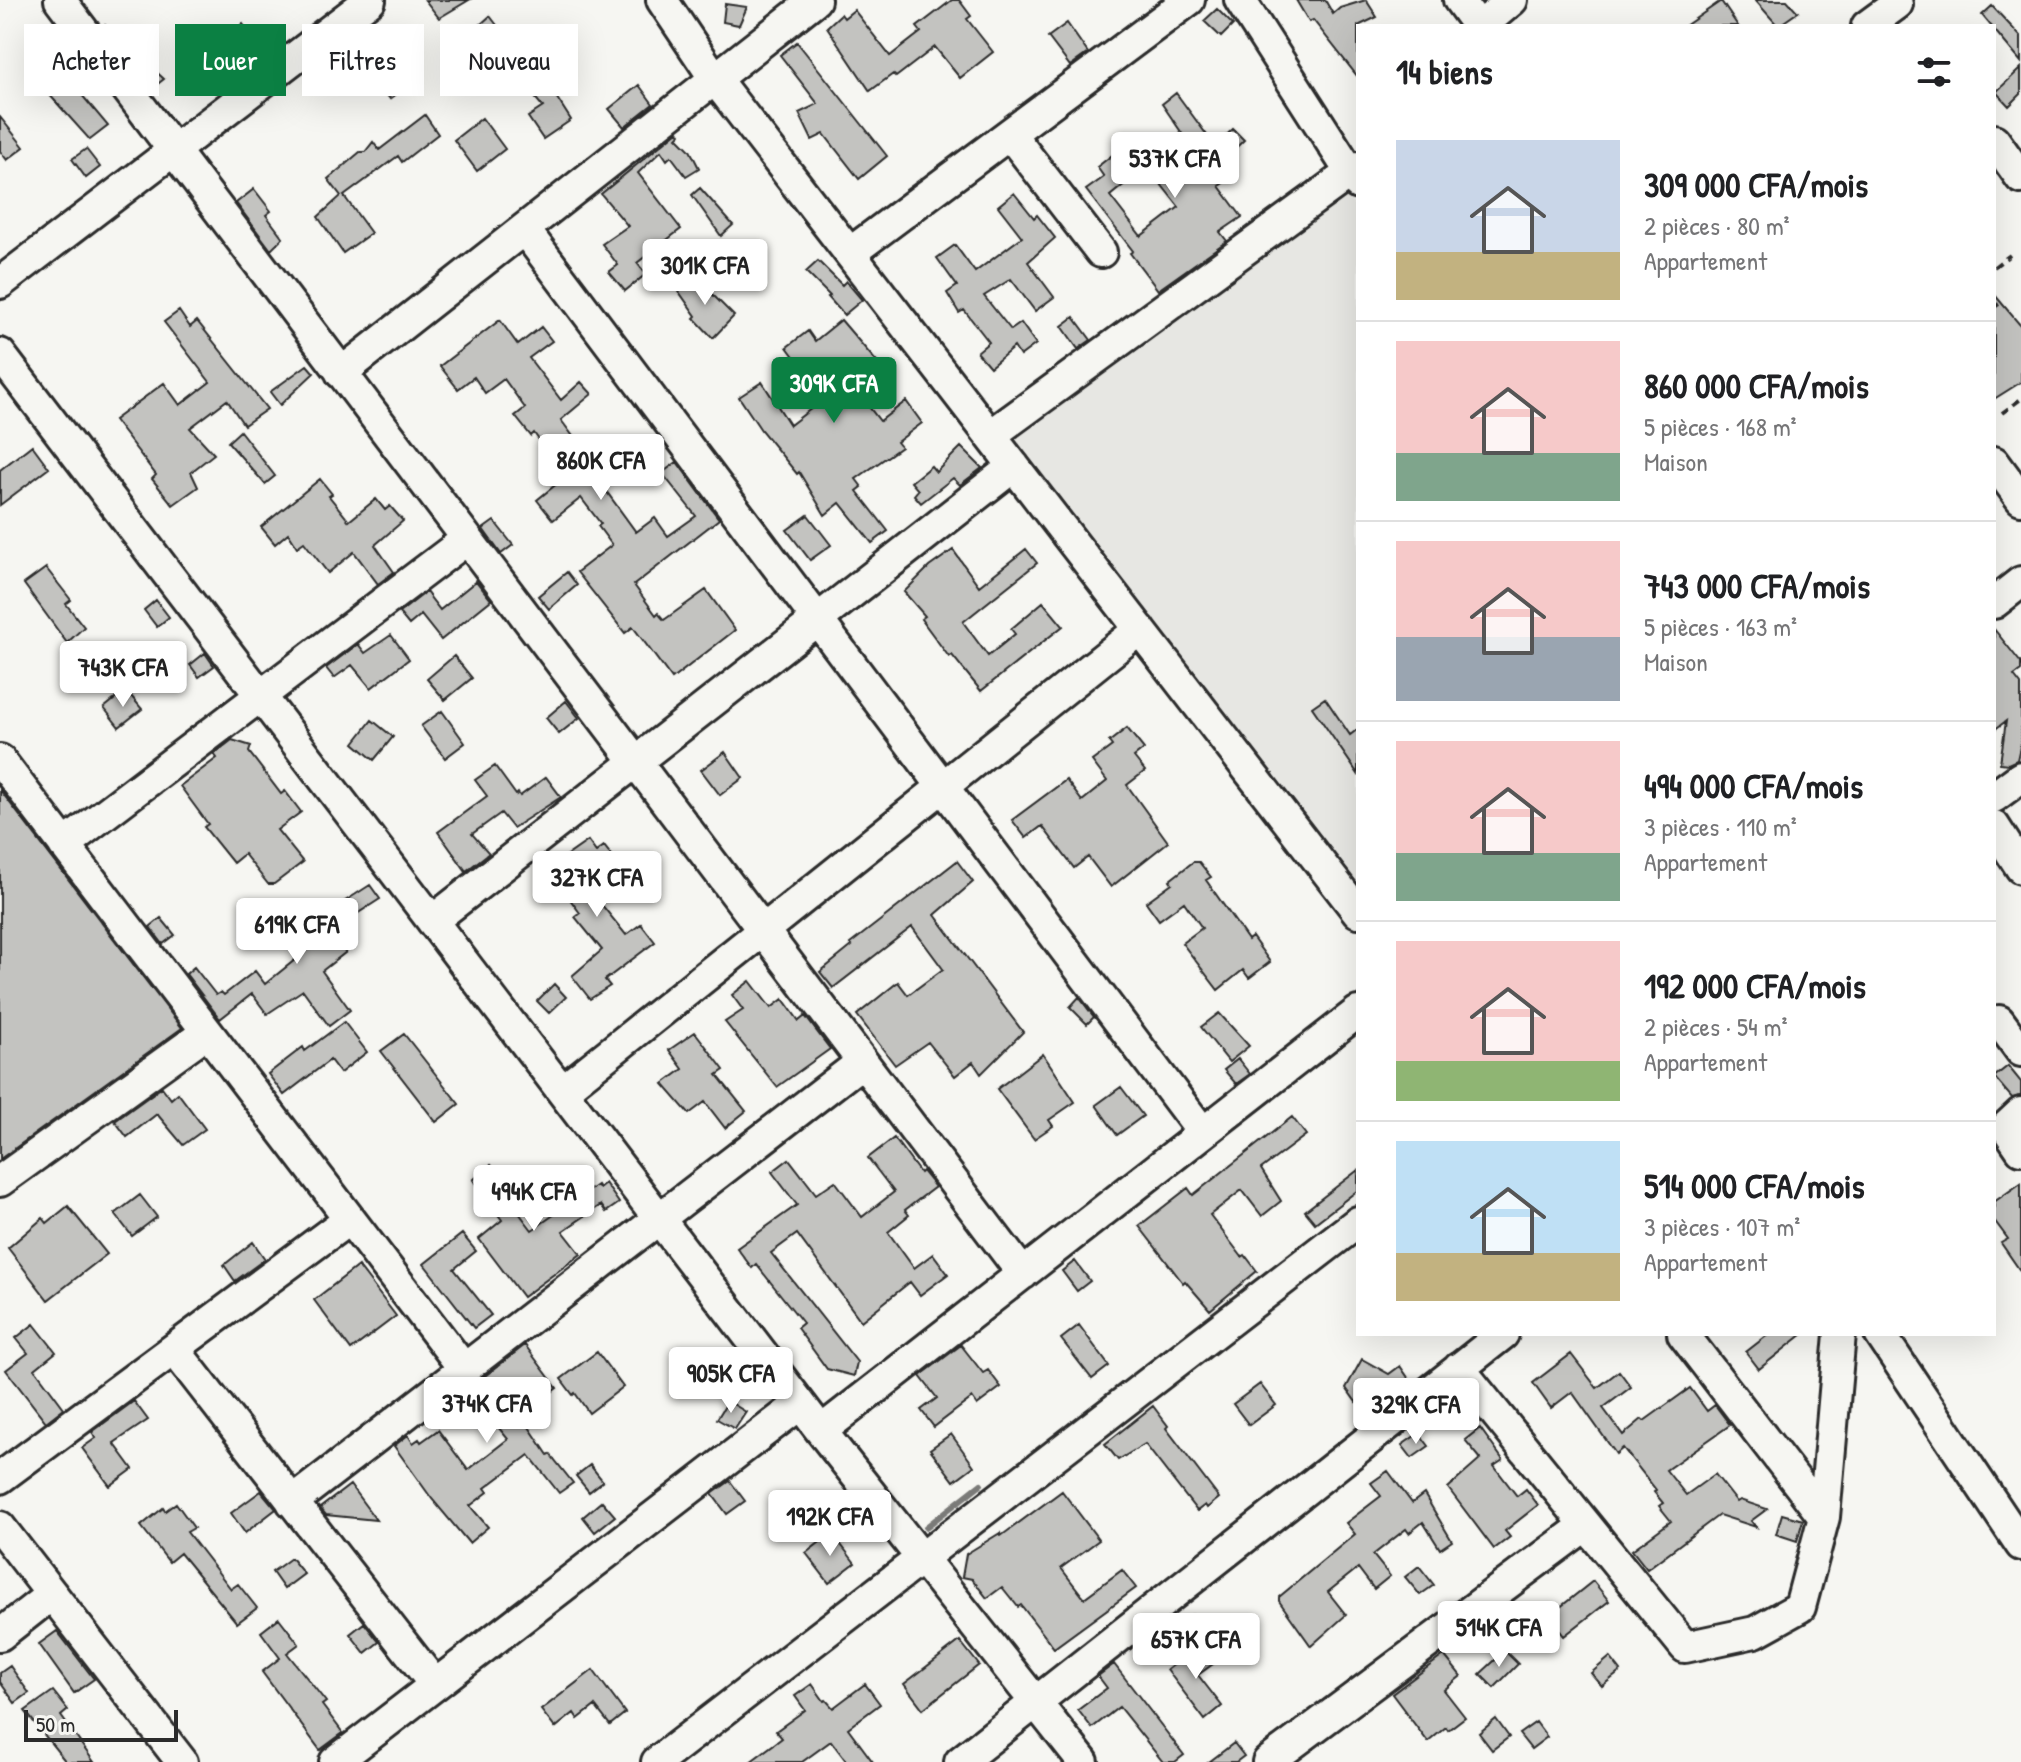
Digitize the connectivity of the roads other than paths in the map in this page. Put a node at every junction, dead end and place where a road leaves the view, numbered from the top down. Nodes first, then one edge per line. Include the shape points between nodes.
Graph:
1 (60, 0) edge
2 (370, 0) edge
3 (662, 0) edge
4 (815, 0) edge
5 (1189, 0) edge
6 (1240, 0) edge
7 (1459, 0) edge
8 (1512, 0) edge
9 (1901, 10) edge
10 (1477, 24) edge
11 (1482, 24) edge
12 (1871, 24) edge
13 (715, 79) junction
14 (1010, 134) junction
15 (1996, 145) edge
16 (172, 149) junction
17 (1355, 174) edge
18 (2021, 178) edge
19 (524, 229) junction
20 (1101, 252) dead end
21 (850, 253) junction
22 (0, 283) edge
23 (0, 354) edge
24 (341, 373) junction
25 (991, 435) junction
26 (1996, 465) edge
27 (1014, 466) junction
28 (2021, 499) edge
29 (467, 539) junction
30 (2021, 582) edge
31 (1996, 601) edge
32 (817, 620) junction
33 (1140, 629) junction
34 (261, 696) junction
35 (0, 760) edge
36 (636, 762) junction
37 (2021, 777) edge
38 (943, 786) junction
39 (1996, 796) edge
40 (1996, 829) edge
41 (64, 845) junction
42 (2021, 868) edge
43 (1356, 909) edge
44 (432, 921) junction
45 (763, 930) junction
46 (1356, 1014) edge
47 (2005, 1017) edge
48 (207, 1032) junction
49 (2021, 1051) edge
50 (862, 1062) junction
51 (562, 1091) junction
52 (2021, 1113) edge
53 (1203, 1133) junction
54 (2021, 1149) edge
55 (0, 1181) edge
56 (349, 1219) junction
57 (659, 1219) junction
58 (1356, 1224) edge
59 (1023, 1274) junction
60 (1500, 1336) edge
61 (1685, 1336) edge
62 (1840, 1336) edge
63 (1881, 1336) edge
64 (174, 1349) junction
65 (1459, 1368) junction
66 (464, 1369) junction
67 (800, 1404) junction
68 (821, 1431) junction
69 (0, 1478) edge
70 (292, 1502) junction
71 (1824, 1517) junction
72 (1586, 1525) junction
73 (0, 1527) edge
74 (2021, 1545) edge
75 (923, 1559) junction
76 (52, 1594) junction
77 (0, 1635) edge
78 (435, 1685) junction
79 (1035, 1704) junction
80 (171, 1758) edge
81 (335, 1762) edge
82 (657, 1762) edge
83 (960, 1762) edge
84 (1083, 1762) edge
85 (1268, 1762) edge

1 - 16 street
2 - 16 street
3 - 13 street
4 - 13 street
5 - 14 street
6 - 17 street
7 - 10 street
8 - 11 street
9 - 12 street
13 - 19 street
13 - 21 street
14 - 20 street
14 - 21 street
15 - 18 street
16 - 22 street
16 - 24 street
17 - 25 street
19 - 24 street
19 - 32 street
21 - 25 street
23 - 34 street
24 - 29 street
25 - 27 street
26 - 28 street
27 - 32 street
27 - 33 street
29 - 34 street
29 - 36 street
30 - 31 street
32 - 36 street
32 - 38 street
33 - 38 street
33 - 43 street
34 - 41 street
34 - 44 street
35 - 41 street
36 - 44 street
36 - 45 street
37 - 39 street
38 - 45 street
38 - 53 street
40 - 42 street
41 - 48 street
44 - 51 street
45 - 50 street
45 - 51 street
46 - 53 street
47 - 49 street
48 - 55 street
48 - 56 street
50 - 57 street
50 - 59 street
51 - 57 street
52 - 54 street via 2006,1127
53 - 59 street
56 - 64 street
56 - 66 street
57 - 66 street
57 - 67 street
58 - 75 street
59 - 68 street
60 - 65 street
61 - 71 street
62 - 71 street
63 - 74 street
64 - 69 street
64 - 70 street
65 - 72 street
65 - 79 street
66 - 70 street
67 - 68 street
67 - 78 street
68 - 75 street
70 - 78 street
71 - 72 street via 1800,1607 1755,1632 1685,1647
72 - 85 street
73 - 76 street
75 - 79 street
75 - 82 street
76 - 77 street
76 - 80 street
78 - 81 street
79 - 83 street
79 - 84 street

